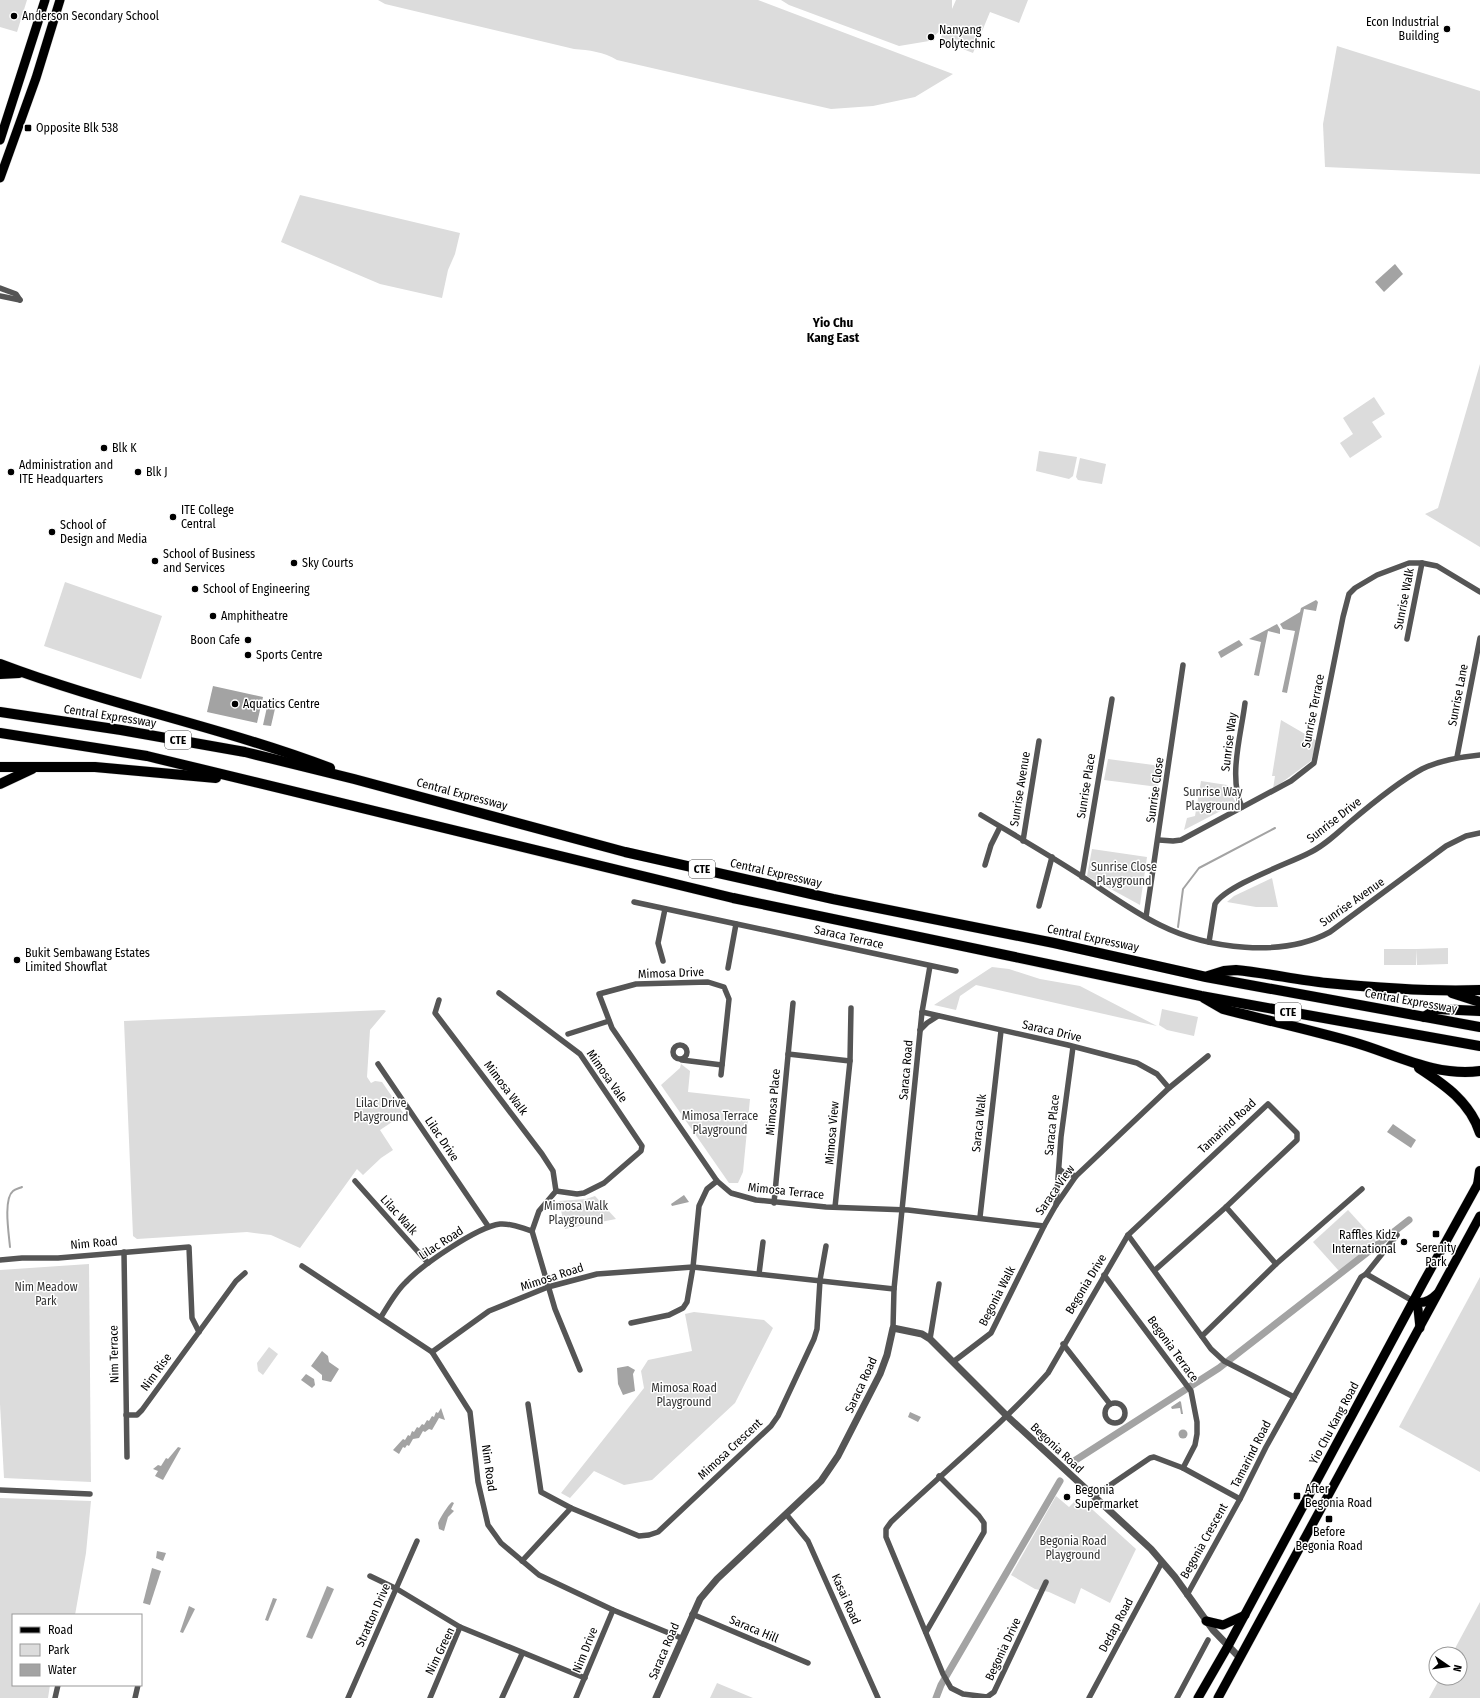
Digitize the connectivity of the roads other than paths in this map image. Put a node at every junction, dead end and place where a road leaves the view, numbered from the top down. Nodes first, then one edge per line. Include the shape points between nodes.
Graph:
1 (45, 0) edge
2 (60, 0) edge
3 (23, 74) junction
4 (36, 78) junction
5 (0, 140) edge
6 (0, 178) edge
7 (0, 288) edge
8 (0, 296) edge
9 (1422, 563) junction
10 (1480, 592) edge
11 (1480, 638) edge
12 (1407, 639) dead end
13 (0, 664) edge
14 (1183, 665) dead end
15 (23, 673) junction
16 (0, 674) edge
17 (1112, 699) dead end
18 (1245, 703) dead end
19 (0, 712) edge
20 (0, 733) edge
21 (1039, 741) dead end
22 (1480, 755) edge
23 (1457, 757) junction
24 (0, 767) edge
25 (38, 767) junction
26 (246, 779) junction
27 (354, 779) junction
28 (0, 784) edge
29 (1242, 807) junction
30 (980, 815) dead end
31 (1000, 827) junction
32 (1480, 833) edge
33 (1159, 840) junction
34 (1023, 841) junction
35 (1052, 857) junction
36 (985, 865) dead end
37 (1082, 877) junction
38 (634, 902) dead end
39 (1039, 906) dead end
40 (665, 909) junction
41 (1146, 917) junction
42 (736, 924) junction
43 (1209, 942) junction
44 (663, 961) dead end
45 (930, 966) junction
46 (728, 968) dead end
47 (956, 971) dead end
48 (1206, 977) junction
49 (1480, 990) edge
50 (1448, 992) junction
51 (499, 993) dead end
52 (1201, 996) junction
53 (439, 1000) dead end
54 (1480, 1002) edge
55 (793, 1003) dead end
56 (851, 1008) dead end
57 (1480, 1011) edge
58 (922, 1012) junction
59 (938, 1016) junction
60 (1424, 1017) junction
61 (609, 1021) junction
62 (1480, 1027) edge
63 (920, 1030) junction
64 (1002, 1031) junction
65 (568, 1034) dead end
66 (1480, 1046) edge
67 (1073, 1047) junction
68 (788, 1054) junction
69 (1208, 1056) dead end
70 (682, 1060) dead end
71 (850, 1061) junction
72 (1411, 1062) junction
73 (378, 1064) dead end
74 (722, 1065) junction
75 (1480, 1071) edge
76 (721, 1075) dead end
77 (1169, 1088) junction
78 (1480, 1133) edge
79 (1059, 1169) junction
80 (1480, 1171) edge
81 (1076, 1176) junction
82 (354, 1181) dead end
83 (717, 1181) junction
84 (1479, 1183) edge
85 (1362, 1188) dead end
86 (556, 1191) junction
87 (774, 1203) junction
88 (1056, 1205) junction
89 (835, 1207) junction
90 (1226, 1207) junction
91 (903, 1209) junction
92 (1480, 1216) edge
93 (980, 1217) junction
94 (488, 1226) junction
95 (1044, 1226) junction
96 (532, 1231) junction
97 (1128, 1235) junction
98 (1397, 1235) dead end
99 (763, 1242) dead end
100 (826, 1246) dead end
101 (124, 1252) junction
102 (0, 1260) edge
103 (428, 1263) junction
104 (1276, 1264) junction
105 (302, 1266) dead end
106 (693, 1267) junction
107 (1155, 1270) junction
108 (245, 1273) dead end
109 (759, 1274) junction
110 (1366, 1274) junction
111 (1104, 1275) junction
112 (820, 1280) junction
113 (939, 1284) dead end
114 (548, 1287) junction
115 (894, 1289) junction
116 (1441, 1289) junction
117 (1413, 1302) junction
118 (381, 1317) junction
119 (631, 1323) dead end
120 (893, 1328) junction
121 (1420, 1329) junction
122 (199, 1332) junction
123 (1202, 1336) junction
124 (930, 1339) junction
125 (1063, 1344) junction
126 (432, 1352) junction
127 (953, 1362) junction
128 (580, 1370) dead end
129 (1294, 1397) junction
130 (528, 1404) dead end
131 (1110, 1404) dead end
132 (126, 1415) junction
133 (1007, 1416) junction
134 (127, 1456) dead end
135 (1184, 1468) junction
136 (939, 1476) junction
137 (0, 1490) edge
138 (90, 1494) dead end
139 (1094, 1496) junction
140 (1240, 1499) junction
141 (572, 1508) junction
142 (786, 1514) junction
143 (417, 1541) dead end
144 (522, 1561) junction
145 (1162, 1562) junction
146 (370, 1576) dead end
147 (1046, 1582) dead end
148 (397, 1589) junction
149 (1187, 1595) junction
150 (613, 1610) junction
151 (692, 1614) junction
152 (1245, 1615) junction
153 (1206, 1622) junction
154 (460, 1627) junction
155 (926, 1632) junction
156 (681, 1638) junction
157 (1208, 1640) dead end
158 (1228, 1646) junction
159 (522, 1654) junction
160 (1240, 1658) junction
161 (808, 1664) dead end
162 (585, 1678) junction
163 (58, 1686) edge
164 (138, 1686) edge
165 (55, 1698) edge
166 (134, 1698) edge
167 (348, 1698) edge
168 (430, 1698) edge
169 (502, 1698) edge
170 (576, 1698) edge
171 (656, 1698) edge
172 (878, 1698) edge
173 (1089, 1698) edge
174 (1177, 1698) edge
175 (1198, 1698) edge
176 (1218, 1698) edge

1 - 3 main road
2 - 4 main road
3 - 4 main road via 26,80
3 - 5 main road
4 - 6 main road
7 - 8 street via 16,294 20,300
9 - 10 street via 1437,566
9 - 12 street, Sunrise Walk
9 - 29 street, Sunrise Terrace via 1408,563 1377,575 1349,594 1314,762 1291,781
11 - 23 street, Sunrise Lane
13 - 15 highway
14 - 33 street, Sunrise Close
15 - 16 highway
15 - 27 highway via 296,755
17 - 37 street, Sunrise Place
18 - 29 street, Sunrise Way via 1235,775
19 - 27 highway, Central Expressway / CTE via 246,752
20 - 26 highway, CTE via 147,756
21 - 34 street, Sunrise Avenue
22 - 23 street, Sunrise Drive
23 - 43 street, Sunrise Drive via 1421,770 1368,807 1321,846 1253,879 1217,900
24 - 25 highway
25 - 26 highway via 95,767 233,780
25 - 28 highway
26 - 52 highway, CTE via 733,898
27 - 48 highway, Central Expressway / CTE via 625,852 833,899 1054,943
29 - 33 street, Sunrise Terrace via 1181,840
30 - 31 street, Sunrise Avenue
31 - 34 street, Sunrise Avenue
31 - 36 street, Sunrise Avenue
32 - 43 street, Sunrise Avenue via 1466,836 1446,846 1377,899 1321,937 1269,948
33 - 41 street, Sunrise Close
34 - 35 street, Sunrise Avenue
35 - 37 street, Sunrise Avenue
35 - 39 street
37 - 41 street, Sunrise Avenue
38 - 40 street, Saraca Terrace
40 - 42 street, Saraca Terrace
40 - 44 street via 658,943
41 - 43 street, Sunrise Avenue via 1178,932
42 - 45 street, Saraca Terrace
42 - 46 street
45 - 47 street, Saraca Terrace
45 - 58 street, Saraca Road
48 - 50 highway via 1236,970 1326,983
48 - 60 highway, Central Expressway / CTE
49 - 50 highway
50 - 54 highway
51 - 86 street, Mimosa Vale via 580,1054 642,1146 641,1151 619,1170 584,1193
52 - 66 highway, CTE
52 - 72 highway via 1223,1009 1354,1042
53 - 86 street, Mimosa Walk via 435,1013 542,1154 553,1171
55 - 68 street, Mimosa Place
56 - 71 street, Mimosa View
57 - 60 highway via 1437,1010
58 - 59 street, Saraca Drive
58 - 63 street, Saraca Road
59 - 63 street
59 - 64 street, Saraca Drive
60 - 62 highway, Central Expressway / CTE
61 - 65 street
61 - 74 street, Mimosa Drive via 599,994 636,984 720,984 728,992 729,999
61 - 83 street, Mimosa Terrace
63 - 91 street, Saraca Road
64 - 67 street, Saraca Drive
64 - 93 street, Saraca Walk
67 - 77 street, Saraca Drive via 1144,1066 1157,1074
67 - 79 street, Saraca Place
68 - 71 street
68 - 87 street, Mimosa Place
69 - 77 street, Saraca View
70 - 74 street
71 - 89 street, Mimosa View
72 - 75 highway via 1443,1071
72 - 78 highway via 1444,1084 1462,1100 1476,1121
73 - 94 street, Lilac Drive
74 - 76 street
77 - 81 street, Saraca View
79 - 81 street
79 - 88 street, Saraca Place
80 - 84 highway
81 - 88 street, Saraca View
82 - 103 street, Lilac Walk
83 - 87 street, Mimosa Terrace via 736,1195
83 - 106 street via 707,1190 699,1206
84 - 117 main road, Yio Chu Kang Road
85 - 104 street
86 - 96 street via 539,1212
87 - 89 street, Mimosa Terrace
88 - 95 street, Saraca View
89 - 91 street, Mimosa Terrace
90 - 97 street, Tamarind Road via 1298,1137 1298,1133 1268,1104
90 - 104 street
90 - 107 street, Tamarind Road
91 - 93 street, Saraca View
91 - 115 street, Saraca Road
92 - 116 main road
93 - 95 street, Saraca View
94 - 96 street, Lilac Road via 510,1224
94 - 103 street, Lilac Road
95 - 127 street, Begonia Walk via 991,1333
96 - 114 street
97 - 107 street
97 - 111 street, Begonia Drive
98 - 110 street, Tamarind Road
99 - 109 street
100 - 112 street
101 - 102 street, Nim Road
101 - 122 street, Nim Road via 189,1247 192,1318
101 - 132 street, Nim Terrace
103 - 118 street, Lilac Road via 405,1282
104 - 123 street
105 - 118 street, Nim Road
106 - 109 street, Mimosa Road
106 - 114 street, Mimosa Road via 597,1274
106 - 119 street via 688,1296 683,1308 669,1315
107 - 123 street
108 - 122 street, Nim Rise via 236,1281
109 - 112 street, Mimosa Road
110 - 117 street
110 - 129 street, Tamarind Road via 1361,1277
111 - 125 street, Begonia Drive
111 - 135 street, Begonia Terrace via 1190,1391 1197,1434 1195,1445
112 - 115 street, Mimosa Road
112 - 141 street, Mimosa Crescent via 814,1339 775,1421 658,1532 640,1536
113 - 124 street
114 - 126 street, Mimosa Road via 489,1311
114 - 128 street
115 - 120 street, Saraca Road
116 - 117 main road via 1426,1301
116 - 121 main road
117 - 121 main road via 1418,1309
117 - 152 main road, Yio Chu Kang Road
118 - 126 street, Nim Road
120 - 124 street, Begonia Road via 922,1334
120 - 142 street, Saraca Road via 880,1374 838,1456 822,1481
121 - 160 main road
122 - 132 street, Nim Rise via 142,1410 137,1415
123 - 129 street via 1224,1361
124 - 127 street, Begonia Road
125 - 131 street
125 - 133 street, Begonia Drive via 1048,1373
126 - 144 street, Nim Road via 470,1412 478,1482 488,1525 501,1543
127 - 133 street, Begonia Road
129 - 140 street, Tamarind Road
130 - 141 street, Mimosa Crescent via 541,1491
132 - 134 street, Nim Terrace
133 - 136 street, Begonia Drive
133 - 139 street, Begonia Road
135 - 139 street, Begonia Crescent via 1158,1457 1150,1458
135 - 140 street, Begonia Crescent
136 - 155 street, Begonia Drive via 886,1529 886,1537
136 - 155 street via 979,1516 984,1523 984,1532
137 - 138 street
139 - 145 street, Begonia Road
140 - 149 street, Begonia Crescent
141 - 144 street
142 - 151 street, Saraca Road via 717,1579 700,1599
142 - 172 street, Kasai Road via 808,1541
143 - 148 street, Stratton Drive
144 - 150 street, Nim Road via 539,1575
145 - 149 street, Begonia Road
145 - 173 street, Dedap Road
146 - 148 street
147 - 155 street, Begonia Drive via 991,1696 963,1694 951,1688
148 - 154 street
148 - 167 street, Stratton Drive
149 - 153 street, Begonia Road
150 - 156 street, Nim Road
150 - 162 street, Nim Drive
151 - 156 street, Saraca Road
151 - 161 street, Saraca Hill
152 - 153 main road via 1223,1625
152 - 158 main road, Yio Chu Kang Road
153 - 158 street, Begonia Road
154 - 159 street, Nim Green
154 - 168 street, Nim Green
156 - 171 street, Saraca Road
157 - 174 street
158 - 160 street, Begonia Road
158 - 175 main road, Yio Chu Kang Road
159 - 162 street, Nim Green
159 - 169 street
160 - 176 main road
162 - 170 street, Nim Drive
163 - 165 street
164 - 166 street

